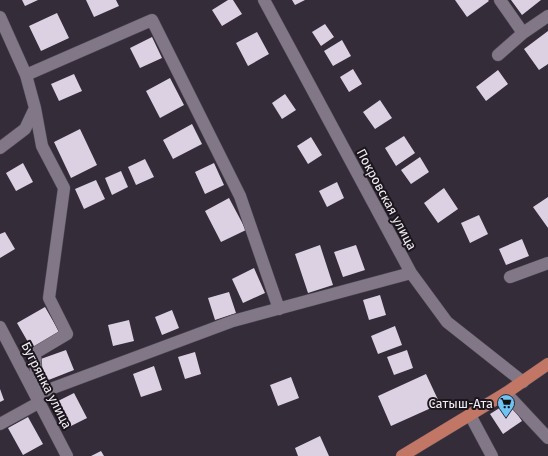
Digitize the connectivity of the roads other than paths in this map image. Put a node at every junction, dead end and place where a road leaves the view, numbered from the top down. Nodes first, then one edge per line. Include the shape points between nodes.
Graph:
1 (264, 0) edge
2 (500, 0) edge
3 (548, 16) edge
4 (0, 17) edge
5 (523, 33) junction
6 (498, 54) dead end
7 (26, 75) junction
8 (35, 108) junction
9 (0, 148) edge
10 (548, 263) edge
11 (411, 273) junction
12 (510, 277) dead end
13 (279, 309) junction
14 (0, 327) edge
15 (548, 364) edge
16 (523, 382) junction
17 (506, 393) junction
18 (38, 398) junction
19 (470, 415) junction
20 (0, 424) edge
21 (548, 438) edge
22 (67, 456) edge
23 (402, 456) edge
24 (492, 456) edge

1 - 11 street, Покровская улица
2 - 5 street
3 - 5 street
4 - 7 street
5 - 6 street
7 - 8 street
7 - 13 street via 152,20 240,196
8 - 9 street via 25,129
8 - 18 street via 42,146 64,188 49,298 67,334 35,353
10 - 12 street
11 - 13 street
11 - 16 street, Покровская улица via 447,322
13 - 18 street via 233,321
14 - 18 street, Бугрянка улица
15 - 16 main road
16 - 17 main road
17 - 19 main road
17 - 21 street
18 - 20 street
18 - 22 street, Бугрянка улица
19 - 23 main road
19 - 24 street

